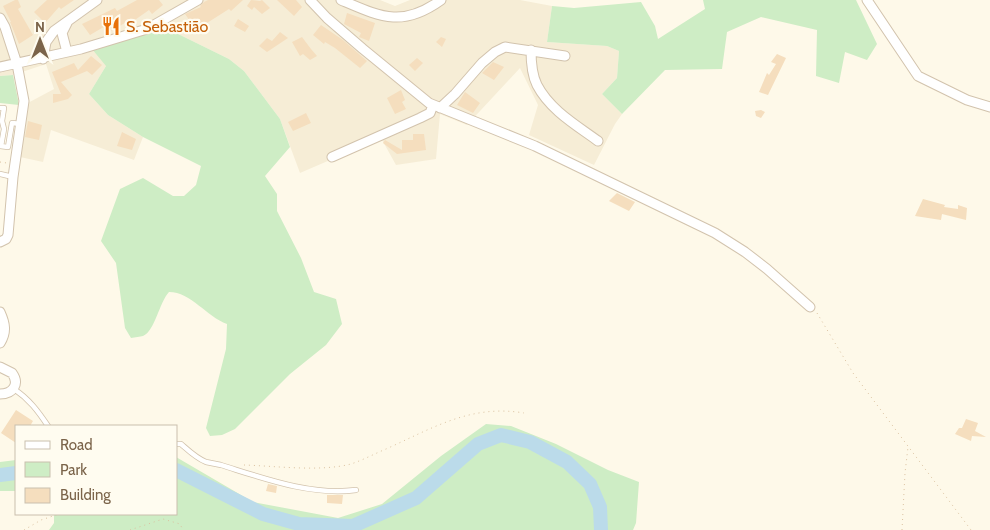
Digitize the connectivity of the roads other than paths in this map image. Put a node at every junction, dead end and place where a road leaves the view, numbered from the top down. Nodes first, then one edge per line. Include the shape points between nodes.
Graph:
1 (97, 0) edge
2 (198, 0) edge
3 (310, 0) edge
4 (341, 0) edge
5 (441, 0) edge
6 (867, 0) edge
7 (84, 4) edge
8 (0, 18) edge
9 (67, 22) junction
10 (50, 35) junction
11 (64, 42) junction
12 (531, 50) junction
13 (67, 52) junction
14 (565, 56) dead end
15 (43, 59) junction
16 (17, 64) junction
17 (0, 67) edge
18 (436, 106) junction
19 (990, 107) edge
20 (0, 108) edge
21 (1, 121) edge
22 (17, 124) junction
23 (598, 141) dead end
24 (0, 146) edge
25 (332, 157) dead end
26 (0, 174) edge
27 (13, 176) junction
28 (4, 229) edge
29 (0, 242) edge
30 (810, 308) road end
31 (0, 312) edge
32 (0, 343) edge
33 (0, 367) edge
34 (14, 389) junction
35 (0, 394) edge
36 (47, 425) edge
37 (178, 444) edge
38 (356, 490) dead end

1 - 7 street
2 - 13 street via 147,28
3 - 18 street via 363,49
4 - 5 street via 389,18 406,17
6 - 19 street via 918,76 967,100
7 - 9 street
8 - 16 street
9 - 10 street
9 - 11 street via 62,33
10 - 11 street
10 - 15 street
11 - 13 street
12 - 14 street
12 - 18 street via 505,47 495,52 455,94
12 - 23 street via 536,84 547,100
13 - 15 street
15 - 16 street
16 - 17 street
16 - 22 street via 24,100
18 - 25 street via 420,118
18 - 30 street via 535,146 715,233 767,269
20 - 21 lane via 4,108
21 - 22 lane
21 - 24 lane via 4,129
22 - 24 lane via 8,147
22 - 27 street
26 - 27 lane
27 - 28 street
28 - 29 street via 6,239
31 - 32 street via 5,326
33 - 34 street via 12,372
34 - 35 street via 8,394
34 - 36 lane via 27,398
37 - 38 lane via 207,462 253,476 329,491

